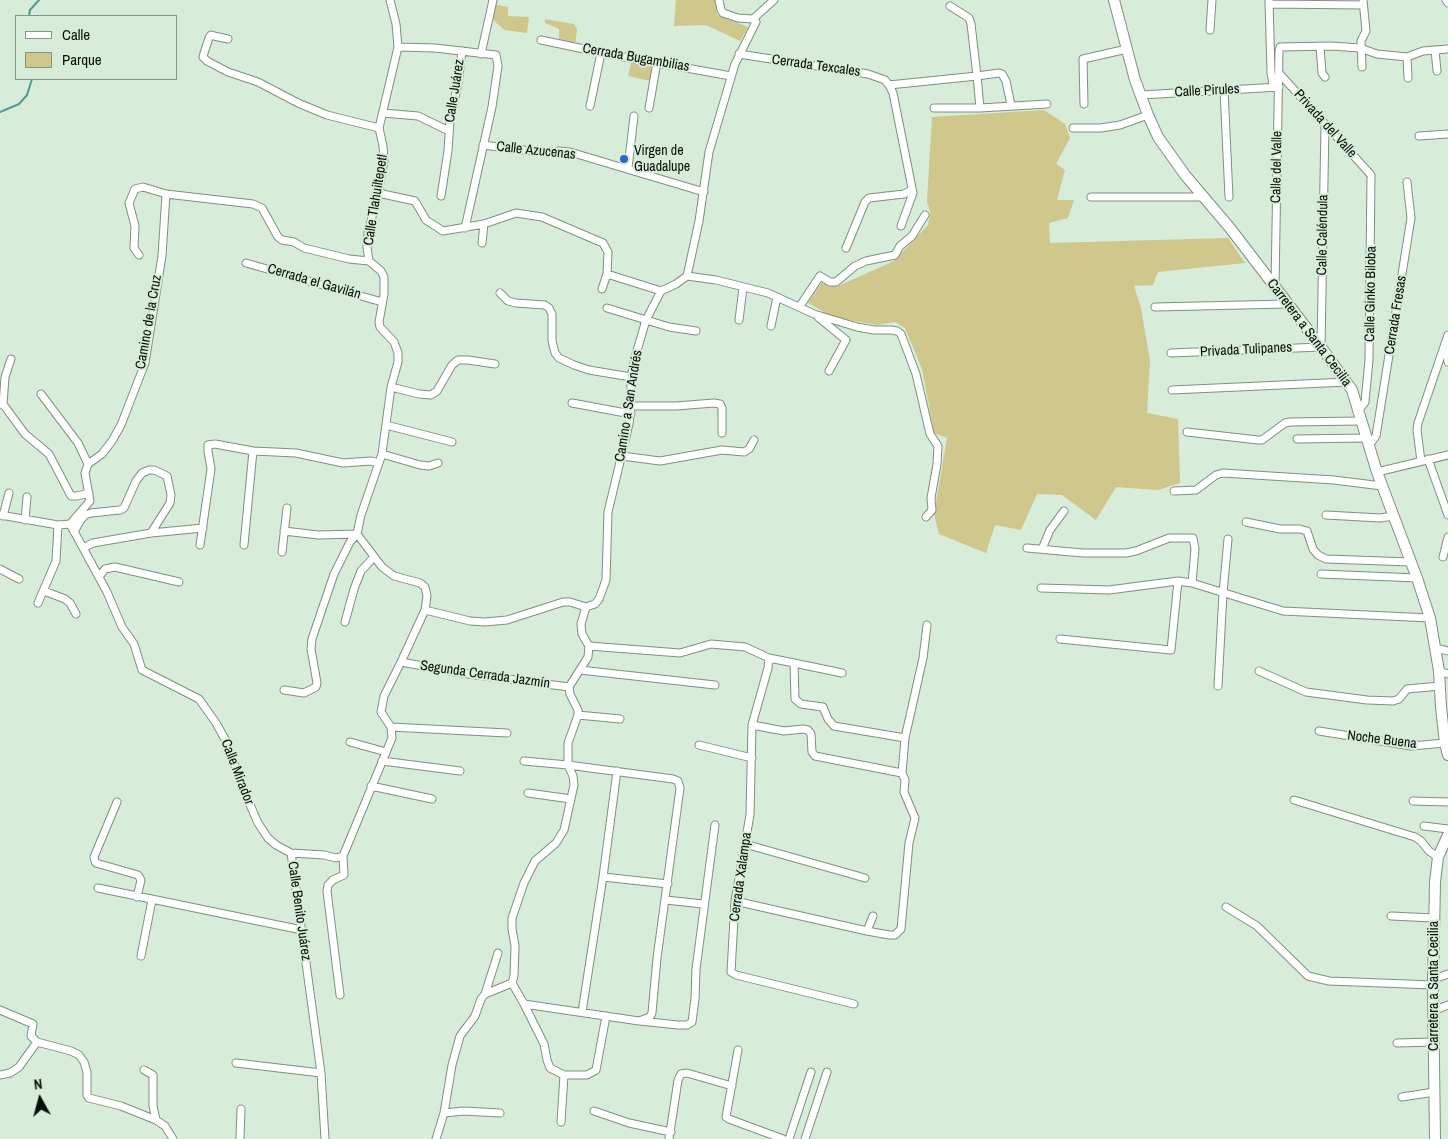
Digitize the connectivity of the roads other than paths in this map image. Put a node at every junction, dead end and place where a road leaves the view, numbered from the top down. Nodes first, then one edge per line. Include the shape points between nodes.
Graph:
1 (390, 0) edge
2 (493, 0) edge
3 (719, 0) edge
4 (774, 0) edge
5 (1114, 0) edge
6 (1212, 0) edge
7 (1446, 0) edge
8 (1269, 2) edge
9 (1311, 2) edge
10 (1363, 2) edge
11 (1448, 3) edge
12 (950, 6) dead end
13 (753, 19) junction
14 (1210, 30) dead end
15 (228, 39) dead end
16 (541, 40) dead end
17 (398, 46) junction
18 (1320, 46) junction
19 (1360, 48) junction
20 (1127, 49) junction
21 (1448, 49) edge
22 (1435, 50) junction
23 (462, 51) junction
24 (601, 53) junction
25 (481, 54) junction
26 (739, 54) junction
27 (1407, 57) junction
28 (657, 62) junction
29 (1362, 67) dead end
30 (1437, 71) dead end
31 (1279, 73) junction
32 (731, 76) junction
33 (978, 76) junction
34 (1325, 77) dead end
35 (1408, 78) dead end
36 (889, 85) junction
37 (1276, 87) junction
38 (1224, 90) junction
39 (1141, 95) junction
40 (1047, 104) dead end
41 (1084, 104) dead end
42 (590, 106) dead end
43 (1011, 106) junction
44 (649, 108) dead end
45 (934, 108) dead end
46 (980, 108) junction
47 (383, 113) junction
48 (634, 116) dead end
49 (1148, 116) junction
50 (1325, 124) junction
51 (379, 128) junction
52 (1073, 128) dead end
53 (449, 131) junction
54 (1448, 134) edge
55 (1419, 136) dead end
56 (483, 145) junction
57 (628, 168) junction
58 (1371, 175) joint
59 (1407, 182) dead end
60 (912, 190) junction
61 (704, 192) junction
62 (378, 193) junction
63 (166, 194) junction
64 (441, 196) dead end
65 (1091, 197) dead end
66 (1204, 197) junction
67 (1229, 197) dead end
68 (925, 215) dead end
69 (484, 224) junction
70 (901, 226) dead end
71 (465, 228) junction
72 (482, 244) dead end
73 (846, 248) dead end
74 (139, 255) dead end
75 (369, 261) junction
76 (246, 263) dead end
77 (607, 274) junction
78 (687, 276) junction
79 (1275, 287) junction
80 (743, 288) junction
81 (602, 289) dead end
82 (661, 291) junction
83 (500, 293) dead end
84 (777, 297) junction
85 (382, 302) junction
86 (1287, 304) junction
87 (800, 306) junction
88 (1155, 307) dead end
89 (607, 308) dead end
90 (814, 314) junction
91 (646, 320) junction
92 (740, 320) dead end
93 (771, 326) dead end
94 (696, 331) dead end
95 (1448, 335) edge
96 (1446, 343) junction
97 (1321, 347) junction
98 (1171, 354) dead end
99 (11, 359) dead end
100 (1448, 362) edge
101 (495, 364) dead end
102 (829, 371) dead end
103 (632, 377) junction
104 (1347, 382) junction
105 (391, 387) junction
106 (1172, 390) dead end
107 (41, 394) dead end
108 (2, 403) edge
109 (572, 403) dead end
110 (632, 406) junction
111 (631, 414) junction
112 (1359, 416) junction
113 (386, 426) junction
114 (1187, 432) dead end
115 (722, 433) dead end
116 (1296, 439) dead end
117 (754, 440) dead end
118 (452, 442) dead end
119 (1367, 442) junction
120 (253, 451) junction
121 (382, 454) junction
122 (1448, 455) edge
123 (622, 456) junction
124 (1425, 460) junction
125 (379, 463) junction
126 (438, 463) dead end
127 (88, 464) junction
128 (1377, 472) junction
129 (1382, 486) junction
130 (1174, 490) dead end
131 (9, 493) dead end
132 (89, 493) junction
133 (27, 497) dead end
134 (1446, 499) edge
135 (288, 508) dead end
136 (1064, 511) dead end
137 (1326, 515) dead end
138 (1448, 515) edge
139 (1, 516) edge
140 (1394, 516) junction
141 (926, 517) dead end
142 (25, 520) junction
143 (1246, 522) dead end
144 (70, 524) junction
145 (58, 525) junction
146 (203, 528) junction
147 (74, 532) junction
148 (284, 532) junction
149 (151, 533) junction
150 (357, 534) junction
151 (1448, 537) edge
152 (1228, 539) dead end
153 (200, 545) dead end
154 (244, 545) dead end
155 (83, 548) junction
156 (1027, 548) dead end
157 (1042, 549) junction
158 (282, 552) dead end
159 (374, 557) junction
160 (1443, 557) dead end
161 (1411, 562) junction
162 (0, 569) edge
163 (1321, 574) dead end
164 (99, 577) junction
165 (1418, 578) junction
166 (19, 580) dead end
167 (1178, 581) junction
168 (178, 582) dead end
169 (1192, 583) junction
170 (1041, 588) dead end
171 (44, 590) junction
172 (1222, 593) junction
173 (38, 603) dead end
174 (586, 607) junction
175 (425, 610) junction
176 (76, 614) dead end
177 (1430, 618) junction
178 (345, 622) dead end
179 (927, 625) dead end
180 (1060, 639) dead end
181 (588, 646) junction
182 (1436, 648) junction
183 (1448, 651) edge
184 (769, 658) junction
185 (401, 662) junction
186 (794, 663) junction
187 (580, 670) junction
188 (1259, 671) dead end
189 (1444, 672) edge
190 (842, 673) dead end
191 (715, 684) dead end
192 (1218, 686) dead end
193 (1440, 686) junction
194 (569, 687) junction
195 (284, 690) dead end
196 (578, 715) junction
197 (620, 719) dead end
198 (752, 725) junction
199 (391, 726) junction
200 (1319, 731) dead end
201 (507, 732) dead end
202 (905, 738) junction
203 (350, 742) dead end
204 (1445, 744) junction
205 (699, 745) dead end
206 (386, 752) junction
207 (1448, 755) edge
208 (752, 758) junction
209 (382, 761) junction
210 (524, 762) dead end
211 (568, 764) junction
212 (460, 771) dead end
213 (617, 771) junction
214 (902, 773) junction
215 (371, 786) junction
216 (528, 793) dead end
217 (432, 799) dead end
218 (571, 799) junction
219 (1294, 800) dead end
220 (1413, 801) dead end
221 (117, 802) dead end
222 (1448, 802) edge
223 (715, 825) dead end
224 (1424, 826) dead end
225 (1448, 829) edge
226 (1448, 835) edge
227 (746, 844) junction
228 (1442, 852) edge
229 (291, 853) junction
230 (343, 856) junction
231 (603, 877) junction
232 (865, 878) dead end
233 (668, 884) junction
234 (98, 888) dead end
235 (137, 896) junction
236 (152, 900) junction
237 (666, 900) junction
238 (735, 901) junction
239 (703, 904) junction
240 (1226, 907) dead end
241 (873, 916) dead end
242 (1391, 916) dead end
243 (1434, 918) junction
244 (302, 930) junction
245 (867, 931) junction
246 (498, 953) dead end
247 (141, 956) dead end
248 (1448, 974) edge
249 (1433, 982) junction
250 (512, 983) junction
251 (485, 994) junction
252 (340, 995) dead end
253 (524, 1004) junction
254 (854, 1004) dead end
255 (1448, 1005) edge
256 (0, 1010) edge
257 (1433, 1011) junction
258 (582, 1012) junction
259 (606, 1016) junction
260 (639, 1022) junction
261 (37, 1042) junction
262 (1397, 1042) dead end
263 (1434, 1042) junction
264 (738, 1050) dead end
265 (236, 1064) dead end
266 (144, 1070) dead end
267 (811, 1072) dead end
268 (826, 1072) dead end
269 (321, 1073) junction
270 (0, 1075) edge
271 (564, 1075) junction
272 (732, 1086) junction
273 (1434, 1092) junction
274 (1402, 1097) dead end
275 (241, 1109) dead end
276 (594, 1111) dead end
277 (444, 1113) junction
278 (500, 1113) dead end
279 (156, 1120) junction
280 (561, 1122) dead end
281 (670, 1136) edge
282 (173, 1139) edge
283 (240, 1139) edge
284 (325, 1139) edge
285 (436, 1139) edge
286 (783, 1139) edge
287 (789, 1139) edge
288 (805, 1139) edge
289 (1435, 1139) edge

1 - 17 street, Calle Tlahuiltepetl
2 - 25 street
3 - 13 street via 720,10 724,13
4 - 13 street
5 - 20 main road, Carretera a Santa Cecilia
6 - 14 street
7 - 11 street
8 - 9 street
8 - 37 street via 1270,72
9 - 10 street
10 - 19 street via 1366,31
12 - 33 street via 969,18
13 - 26 street via 755,26
15 - 51 street via 209,38 204,52 206,61 298,103
16 - 24 street, Cerrada Bugambilias
17 - 23 street
17 - 47 street, Calle Tlahuiltepetl
18 - 19 street
18 - 31 street, Calle del Valle via 1280,47
18 - 34 street
19 - 27 street via 1382,55
19 - 29 street
20 - 39 main road, Carretera a Santa Cecilia
20 - 41 street via 1083,59
21 - 22 street
22 - 27 street
22 - 30 street
23 - 25 street
23 - 53 street, Calle Juárez
24 - 28 street, Cerrada Bugambilias
24 - 42 street
25 - 56 street via 496,55 498,66
26 - 32 street
26 - 36 street, Cerrada Texcales via 868,74
27 - 35 street
28 - 32 street, Cerrada Bugambilias
28 - 44 street
31 - 37 street, Calle del Valle
31 - 50 street, Privada del Valle
32 - 61 street via 709,152
33 - 36 street
33 - 43 street via 1002,74
33 - 46 street
36 - 60 street
37 - 38 street, Calle Pirules
37 - 79 street, Calle del Valle
38 - 39 street, Calle Pirules
38 - 67 street
39 - 49 main road, Carretera a Santa Cecilia
40 - 43 street
43 - 46 street
45 - 46 street
47 - 51 street, Calle Tlahuiltepetl
47 - 53 street, Calle Juárez via 418,116
48 - 57 street
49 - 52 street via 1120,125
49 - 66 main road, Carretera a Santa Cecilia via 1158,138
50 - 58 street, Privada del Valle
50 - 97 street, Calle Caléndula
51 - 62 street, Calle Tlahuiltepetl via 384,161
53 - 64 street, Calle Juárez
54 - 55 street
56 - 57 street, Calle Azucenas via 547,153 570,152
56 - 71 street
57 - 61 street, Calle Azucenas
58 - 112 street, Calle Ginko Biloba via 1369,360 1365,402
59 - 119 street, Cerrada Fresas via 1412,218 1376,436
60 - 70 street via 911,203
60 - 73 street via 869,198
61 - 78 street
62 - 71 street via 415,201 426,220 443,231
62 - 75 street, Calle Tlahuiltepetl via 368,233
63 - 74 street via 139,187 129,203 135,226 134,248
63 - 75 street via 253,204 262,208 282,240 349,260
63 - 127 street, Camino de la Cruz via 162,256 145,363 112,441
65 - 66 street
66 - 79 main road, Carretera a Santa Cecilia
68 - 87 street via 895,255 855,266 836,282 820,276
69 - 71 street
69 - 72 street
69 - 77 street via 516,213 551,221 603,243 608,252
75 - 85 street, Calle Tlahuiltepetl via 384,277
76 - 85 street, Cerrada el Gavilán
77 - 81 street
77 - 82 street
78 - 80 street
78 - 82 street
79 - 86 main road, Carretera a Santa Cecilia
80 - 84 street
80 - 92 street
82 - 91 street, Camino a San Andrés
83 - 103 street via 508,301 546,304 550,308 552,342 559,358 589,370
84 - 87 street
84 - 93 street
85 - 105 street via 380,327 394,342 398,353
86 - 88 street
86 - 97 main road, Carretera a Santa Cecilia
87 - 90 street
89 - 91 street
90 - 102 street via 846,340
90 - 141 street via 857,327 897,331 904,340 916,374 930,434 938,446 932,510
91 - 94 street
91 - 103 street, Camino a San Andrés
95 - 96 street
96 - 100 street
96 - 124 street via 1418,423
97 - 98 street, Privada Tulipanes
97 - 104 main road, Carretera a Santa Cecilia
99 - 108 street
101 - 105 street via 458,360 437,391 431,394
103 - 110 street, Camino a San Andrés
104 - 106 street
104 - 112 main road, Carretera a Santa Cecilia
105 - 113 street
107 - 127 street via 78,443
108 - 132 street via 25,434 49,454 72,496
109 - 111 street
110 - 111 street, Camino a San Andrés
110 - 115 street via 720,404
111 - 123 street, Camino a San Andrés
112 - 114 street via 1285,423 1262,440
112 - 119 main road, Carretera a Santa Cecilia
113 - 118 street
113 - 121 street
116 - 119 street
117 - 123 street via 744,452 722,450 660,461
119 - 128 main road, Carretera a Santa Cecilia
120 - 125 street via 296,453 343,463
120 - 146 street via 208,445 210,469
120 - 154 street
121 - 125 street
121 - 126 street via 420,466
122 - 124 street
123 - 174 street, Camino a San Andrés via 608,512 604,588 595,604
124 - 128 street
124 - 134 street
125 - 150 street
127 - 132 street via 85,473
128 - 129 main road, Carretera a Santa Cecilia
129 - 130 street via 1223,473 1216,474 1196,490
129 - 140 main road, Carretera a Santa Cecilia
131 - 139 street
132 - 144 street via 90,501
133 - 142 street
134 - 138 street
135 - 148 street
136 - 157 street via 1050,530
137 - 140 street
139 - 142 street
140 - 161 main road, Carretera a Santa Cecilia
142 - 145 street
143 - 161 street via 1307,531 1312,549 1326,559
144 - 145 street
144 - 147 street, Calle Mirador
145 - 171 street via 56,561
146 - 149 street
146 - 153 street
147 - 149 street via 85,515 124,508 142,473 154,470 167,476 171,496
147 - 155 street, Calle Mirador
148 - 150 street
148 - 158 street
149 - 155 street via 93,543
150 - 159 street
150 - 195 street via 334,574 312,639 316,687 304,693
151 - 160 street
152 - 172 street
155 - 164 street, Calle Mirador
156 - 157 street
157 - 169 street via 1126,553 1169,538 1193,538
159 - 175 street via 394,576 425,587
159 - 178 street via 362,571
161 - 165 main road, Carretera a Santa Cecilia
162 - 166 street
163 - 165 street
164 - 168 street via 105,569 115,567
164 - 229 street, Calle Mirador via 122,627 134,644 142,670 198,699 226,741 263,831 276,845
165 - 177 main road, Carretera a Santa Cecilia
167 - 169 street
167 - 170 street via 1109,590
167 - 180 street via 1171,650
169 - 172 street
171 - 173 street
171 - 176 street via 65,599
172 - 177 street via 1283,611
172 - 192 street
174 - 175 street via 563,602 507,620 485,622 470,622
174 - 181 street via 581,628
175 - 185 street
177 - 182 main road, Carretera a Santa Cecilia
179 - 202 street
181 - 184 street via 680,653 711,644 745,647
181 - 187 street via 588,656
182 - 183 street
182 - 189 main road, Carretera a Santa Cecilia
184 - 186 street
184 - 198 street, Cerrada Xalampa
185 - 194 street, Segunda Cerrada Jazmín
185 - 199 street via 381,706 383,717
186 - 190 street
186 - 202 street via 793,690 794,699 798,702 823,707 834,726
187 - 191 street
187 - 194 street
188 - 193 street via 1306,692 1367,700 1393,701 1407,689
189 - 193 main road, Carretera a Santa Cecilia
193 - 204 main road, Carretera a Santa Cecilia
194 - 196 street
196 - 197 street
196 - 211 street via 568,743
198 - 208 street, Cerrada Xalampa
198 - 214 street via 784,732 808,730 815,756
199 - 201 street
199 - 206 street via 392,738
200 - 204 street, Noche Buena via 1411,746
202 - 214 street
203 - 206 street
204 - 207 main road, Carretera a Santa Cecilia
205 - 208 street
206 - 209 street
208 - 227 street, Cerrada Xalampa
209 - 212 street
209 - 215 street
210 - 211 street
211 - 213 street
211 - 218 street via 574,781
213 - 231 street
213 - 233 street via 678,781 680,788
214 - 245 street via 904,792 915,818 909,843 901,929 895,935
215 - 217 street
215 - 230 street
216 - 218 street
218 - 250 street via 562,836 535,861 512,918 515,946
219 - 228 street via 1415,837 1429,851
220 - 222 street
221 - 235 street via 94,857 96,863 138,875 141,880
223 - 239 street
224 - 225 street
226 - 228 main road, Carretera a Santa Cecilia
227 - 232 street
227 - 238 street, Cerrada Xalampa
228 - 243 main road, Carretera a Santa Cecilia
229 - 230 street, Calle Benito Juárez
229 - 244 street, Calle Benito Juárez
230 - 252 street via 344,875 328,885 327,892
231 - 233 street
231 - 258 street
233 - 237 street
234 - 235 street
235 - 236 street
236 - 244 street
236 - 247 street
237 - 239 street
237 - 260 street via 652,1013
238 - 245 street
238 - 254 street, Cerrada Xalampa via 731,972
239 - 260 street via 692,1022 678,1025
240 - 249 street via 1257,926 1308,976 1329,981
241 - 245 street
242 - 243 street
243 - 249 main road, Carretera a Santa Cecilia
244 - 269 street, Calle Benito Juárez
246 - 251 street
248 - 249 street
249 - 257 main road, Carretera a Santa Cecilia
250 - 251 street
250 - 253 street
251 - 277 street via 475,1016 460,1036
253 - 258 street
253 - 271 street via 544,1044 550,1068
255 - 257 street
256 - 261 street via 33,1024 30,1036
257 - 263 main road, Carretera a Santa Cecilia
258 - 259 street
259 - 260 street
259 - 271 street via 596,1070 587,1075
261 - 270 street via 19,1067
261 - 279 street via 79,1055 87,1072 89,1098
262 - 263 street
263 - 273 main road, Carretera a Santa Cecilia
264 - 272 street
265 - 269 street
266 - 279 street via 153,1075
267 - 287 street
268 - 288 street
269 - 284 street, Calle Benito Juárez
271 - 280 street
272 - 281 street via 681,1074
272 - 286 street via 726,1113 729,1119
273 - 274 street
273 - 289 main road, Carretera a Santa Cecilia
275 - 283 street
276 - 281 street
277 - 278 street
277 - 285 street
279 - 282 street via 165,1126

